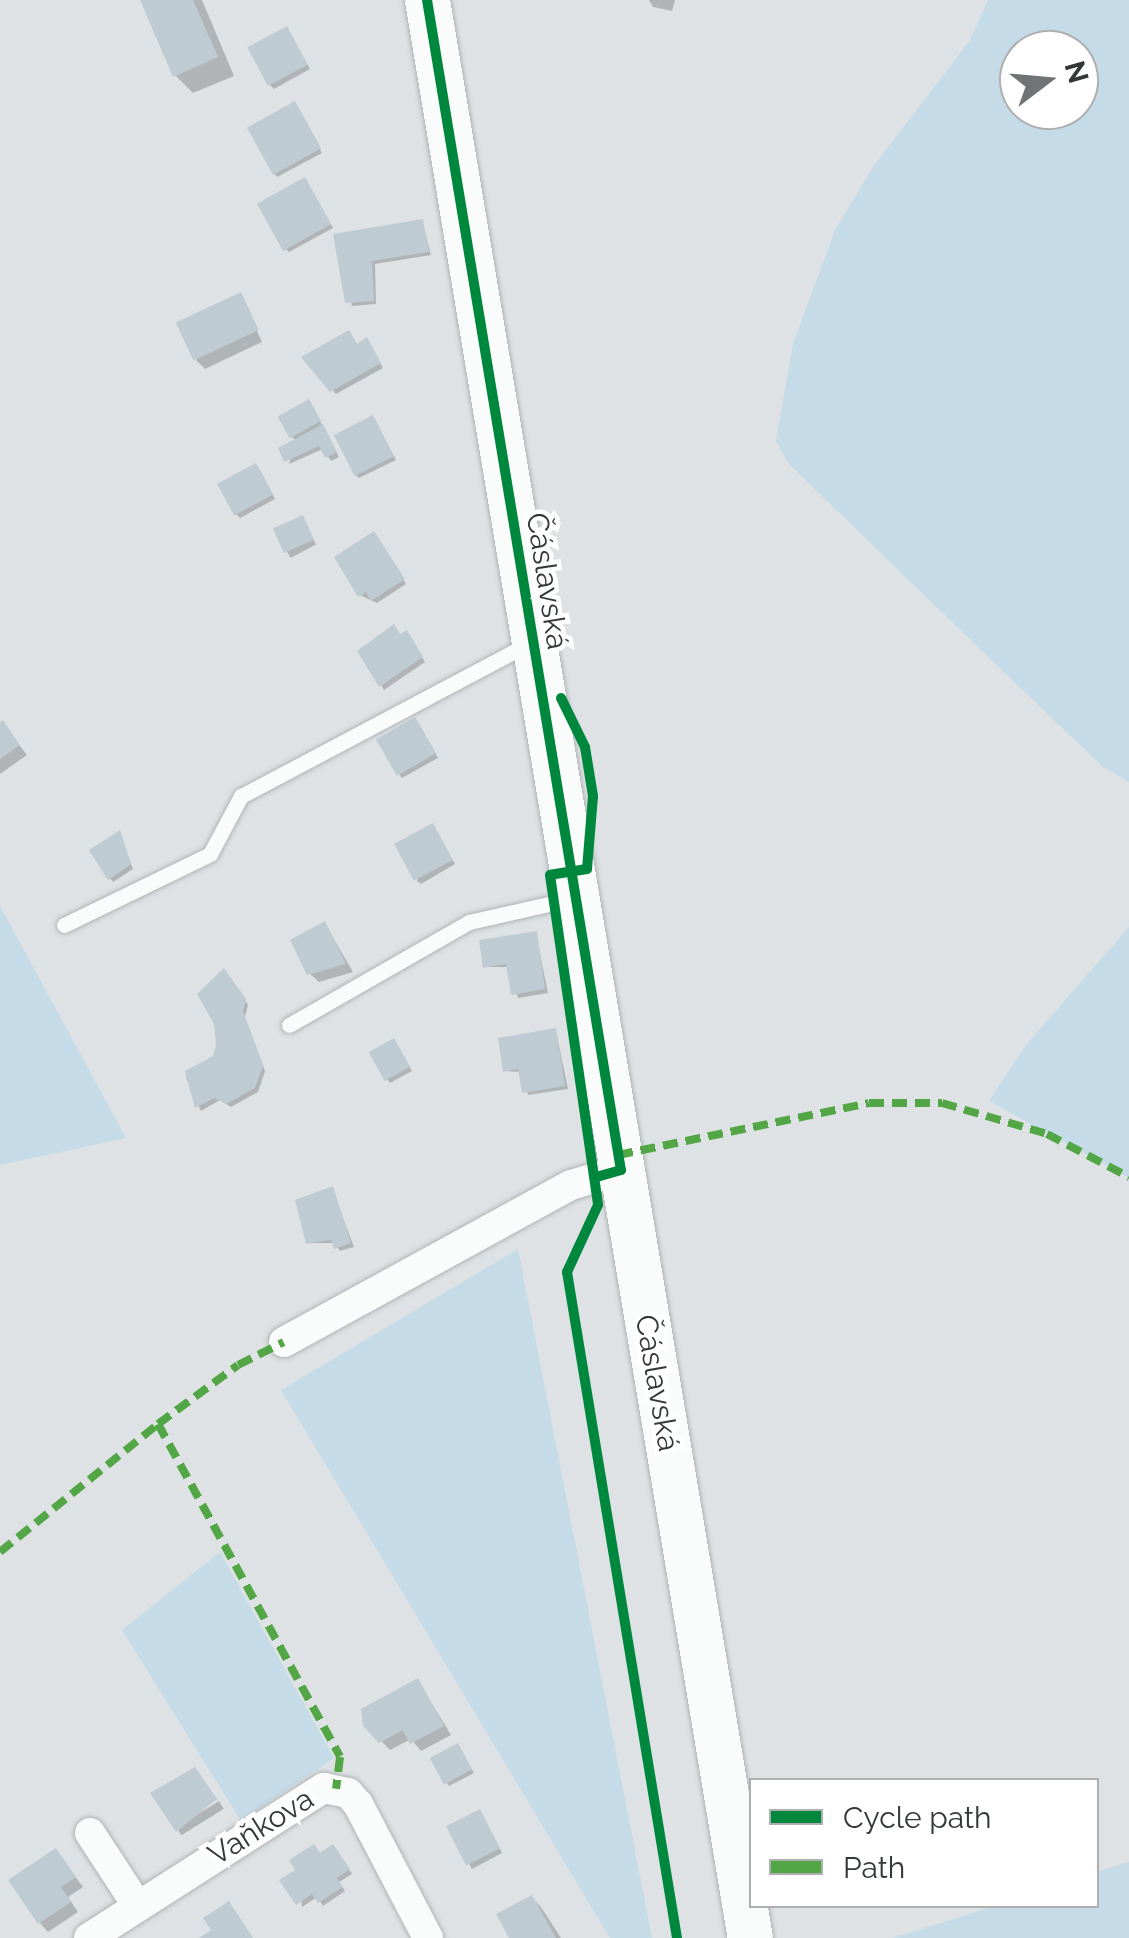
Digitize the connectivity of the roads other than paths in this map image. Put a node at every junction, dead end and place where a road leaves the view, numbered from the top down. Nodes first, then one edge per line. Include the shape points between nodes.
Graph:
1 (427, 0) edge
2 (532, 642) junction
3 (575, 898) junction
4 (64, 925) dead end
5 (289, 1026) dead end
6 (621, 1170) junction
7 (284, 1342) dead end
8 (90, 1833) dead end
9 (138, 1906) junction
10 (88, 1938) edge
11 (428, 1938) edge
12 (750, 1938) edge

1 - 2 main road, Čáslavská
2 - 3 main road, Čáslavská
2 - 4 lane via 241,796 210,854
3 - 5 lane via 469,922
3 - 6 main road, Čáslavská
6 - 7 street via 571,1186
6 - 12 main road, Čáslavská
8 - 9 street
9 - 10 street, Vaňkova
9 - 11 street, Vaňkova via 296,1801 336,1788 366,1816

